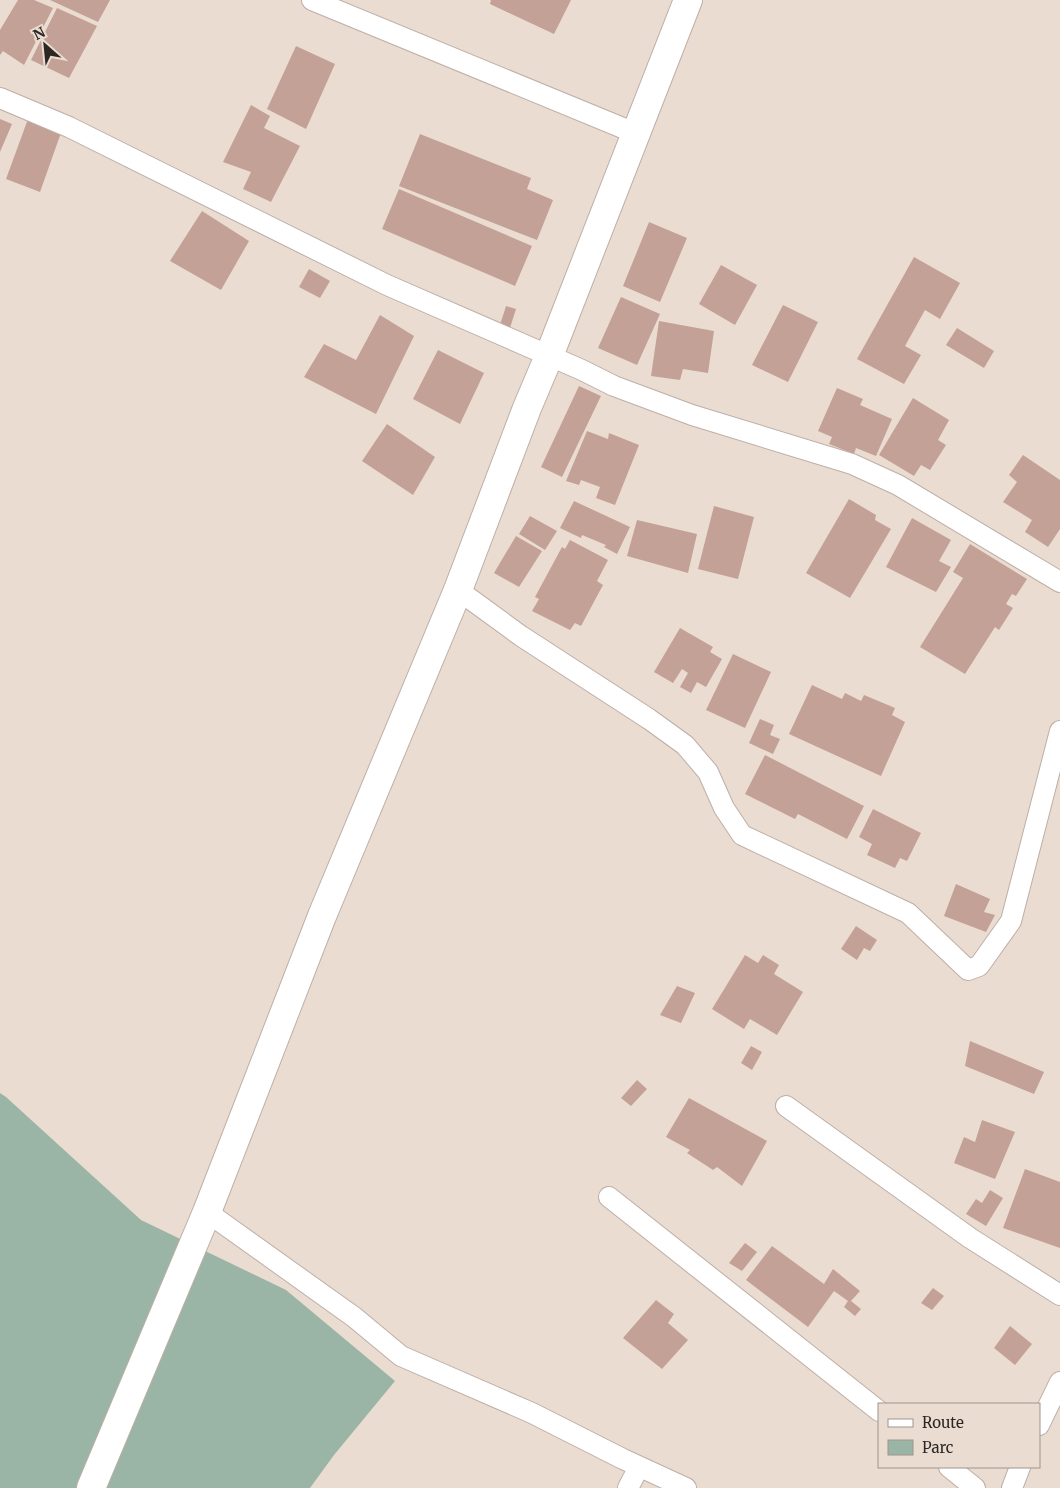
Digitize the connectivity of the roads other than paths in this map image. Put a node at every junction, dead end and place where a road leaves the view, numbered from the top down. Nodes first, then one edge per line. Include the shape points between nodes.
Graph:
1 (312, 0) edge
2 (688, 0) edge
3 (0, 98) edge
4 (635, 133) junction
5 (549, 356) junction
6 (1060, 582) edge
7 (458, 590) junction
8 (1060, 731) edge
9 (786, 1106) dead end
10 (608, 1197) dead end
11 (206, 1212) junction
12 (1060, 1295) edge
13 (1060, 1382) edge
14 (878, 1410) edge
15 (1040, 1424) edge
16 (639, 1467) junction
17 (950, 1468) edge
18 (1020, 1468) edge
19 (91, 1488) edge
20 (628, 1488) edge
21 (686, 1488) edge
22 (975, 1488) edge
23 (1012, 1488) edge

1 - 4 street
2 - 4 main road
3 - 5 street via 69,127 387,286
4 - 5 main road
5 - 6 street via 652,401 852,464 898,485
5 - 7 main road
7 - 8 street via 685,746 708,772 724,808 742,835 908,913 968,970 979,966 1011,921
7 - 11 main road via 322,916
9 - 12 street via 970,1238
10 - 14 street
11 - 16 street via 354,1317 401,1356 532,1413
11 - 19 main road
13 - 15 street
16 - 20 street
16 - 21 street
17 - 22 street
18 - 23 street

